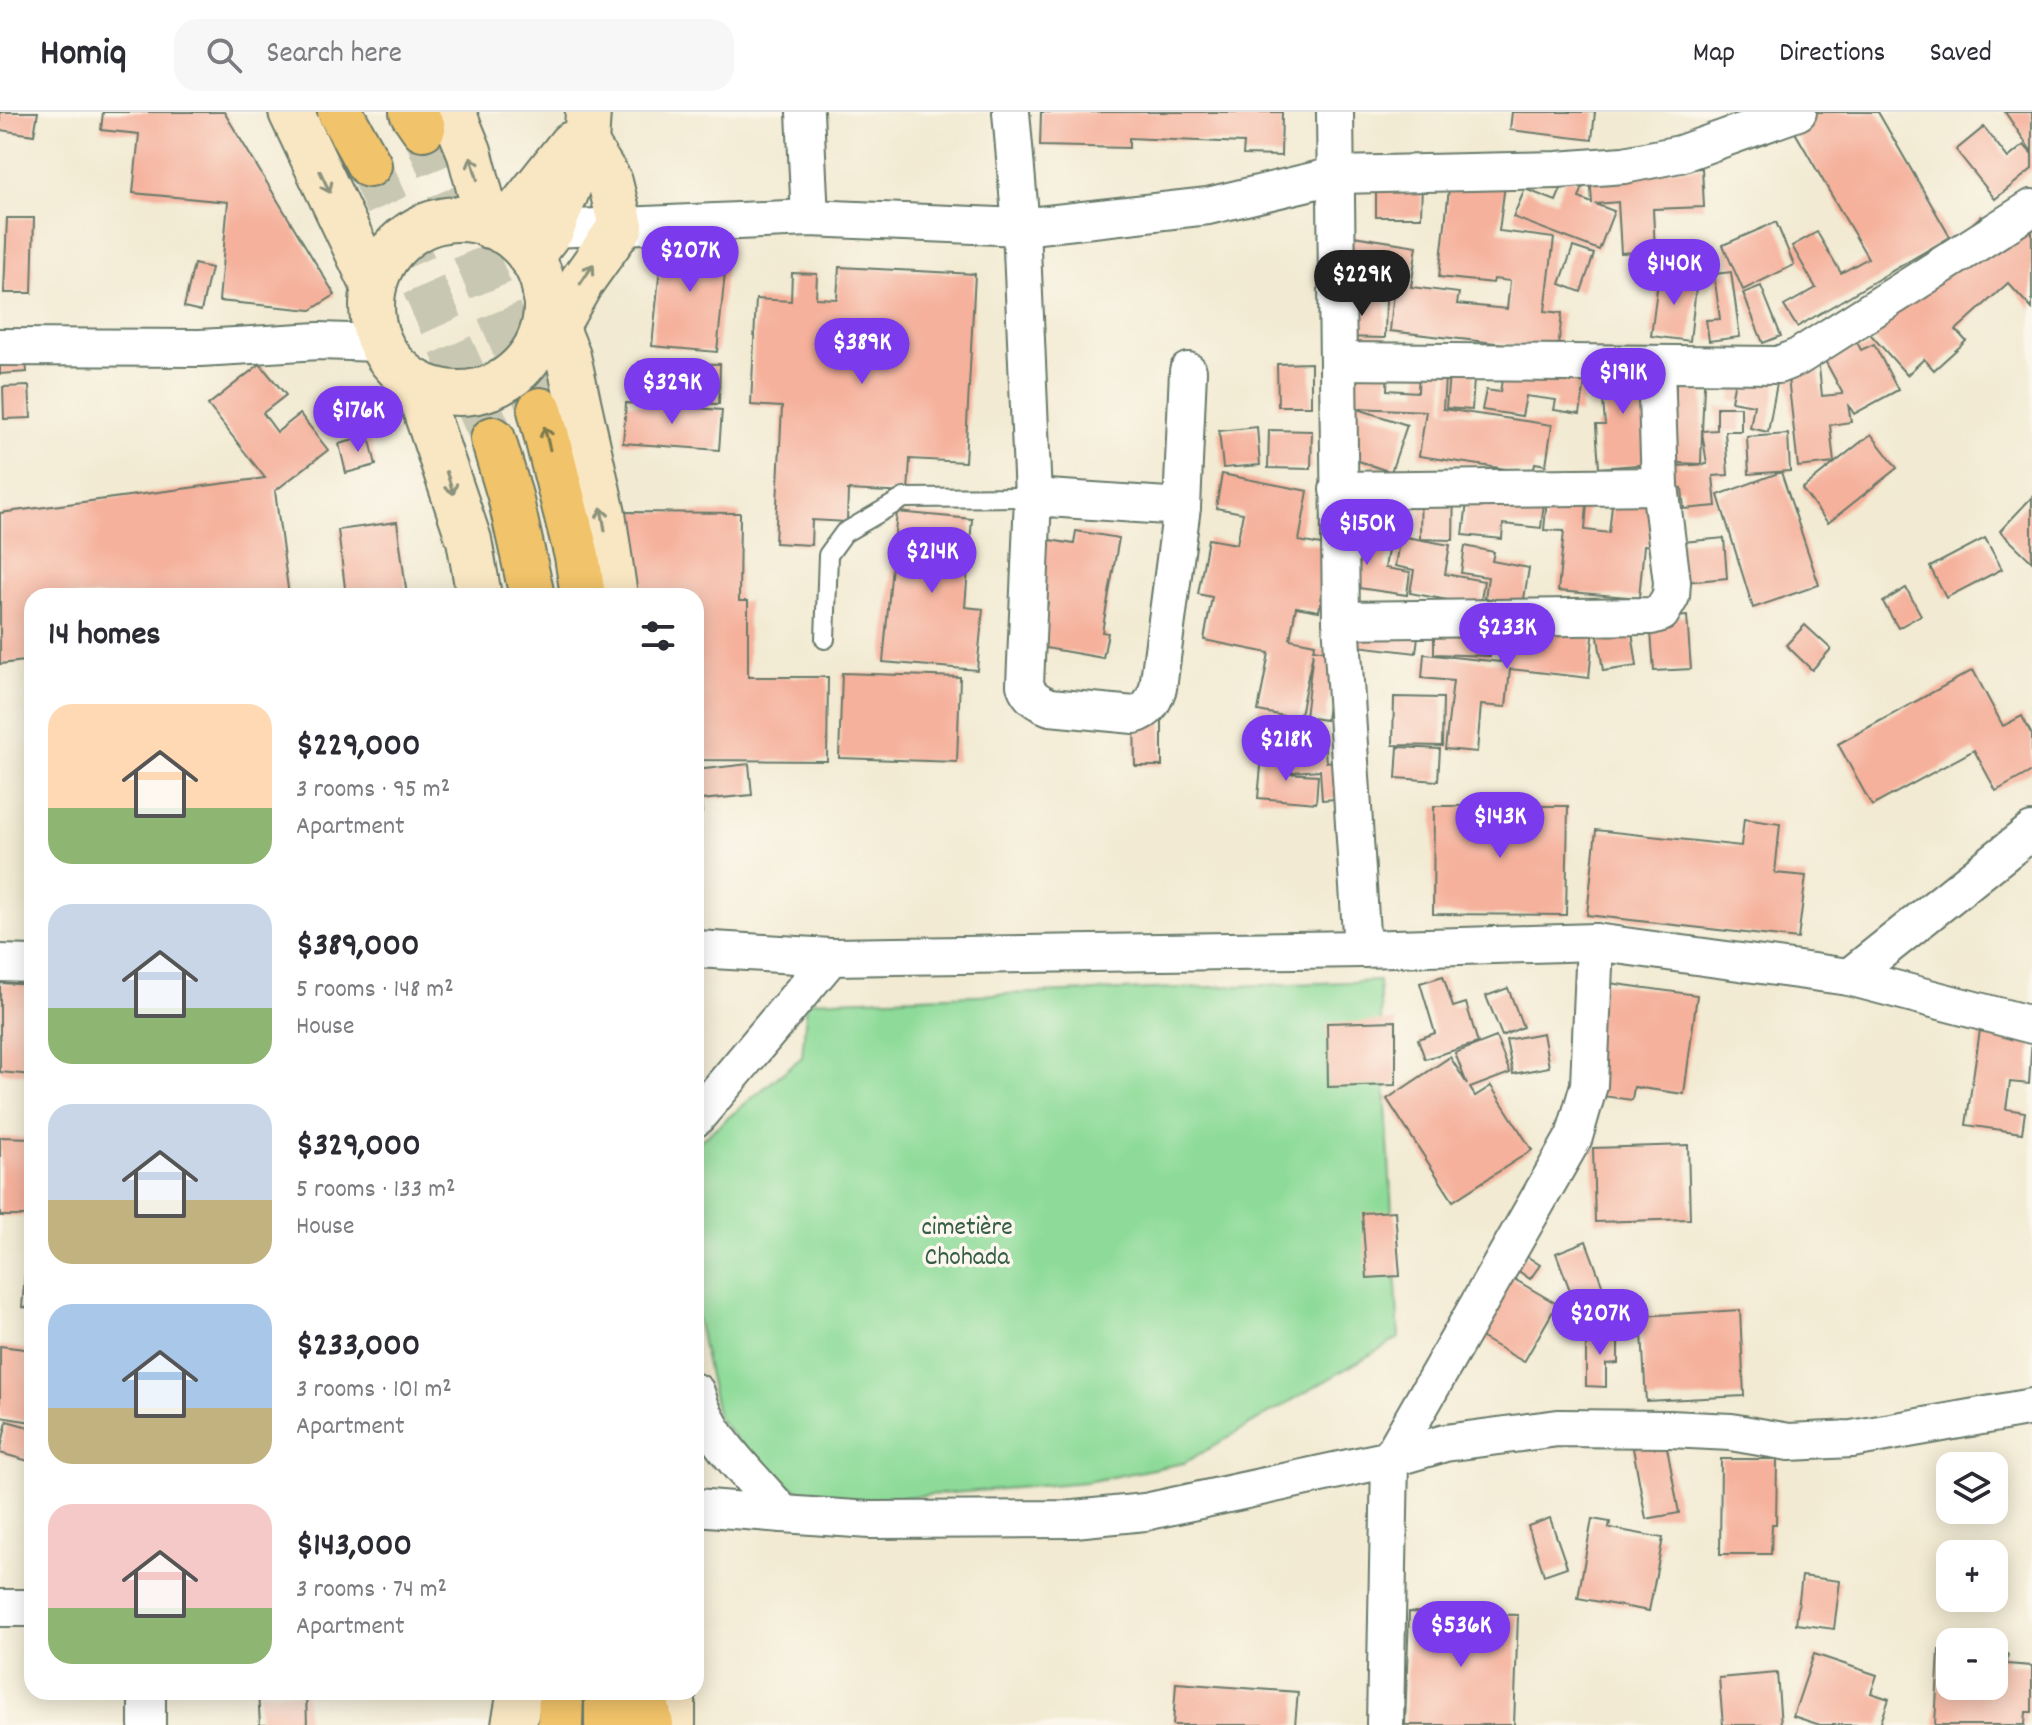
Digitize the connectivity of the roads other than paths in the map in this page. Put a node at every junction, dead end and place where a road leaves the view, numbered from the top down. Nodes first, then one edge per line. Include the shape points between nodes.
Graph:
1 (291, 112) edge
2 (340, 112) edge
3 (805, 112) edge
4 (1011, 112) edge
5 (1335, 112) edge
6 (1798, 112) edge
7 (429, 117) edge
8 (588, 127) edge
9 (369, 165) tunnel mouth
10 (1338, 175) junction
11 (2032, 208) edge
12 (810, 218) junction
13 (621, 226) junction
14 (1021, 227) junction
15 (518, 236) junction
16 (374, 287) junction
17 (551, 312) junction
18 (379, 343) junction
19 (0, 347) edge
20 (1339, 361) junction
21 (1656, 366) junction
22 (1188, 371) dead end
23 (416, 383) junction
24 (540, 410) tunnel mouth
25 (493, 439) tunnel mouth
26 (1660, 486) junction
27 (1338, 490) junction
28 (1033, 497) junction
29 (1182, 507) junction
30 (478, 588) edge
31 (530, 588) edge
32 (582, 588) edge
33 (614, 588) edge
34 (1341, 620) junction
35 (825, 639) dead end
36 (2032, 831) edge
37 (1595, 942) junction
38 (704, 949) edge
39 (1362, 949) junction
40 (831, 957) junction
41 (0, 963) edge
42 (24, 964) edge
43 (1849, 977) junction
44 (2032, 1025) edge
45 (704, 1108) edge
46 (2032, 1407) edge
47 (704, 1413) edge
48 (1390, 1459) junction
49 (704, 1508) edge
50 (783, 1514) junction
51 (0, 1608) edge
52 (24, 1608) edge
53 (147, 1700) edge
54 (519, 1700) edge
55 (561, 1700) edge
56 (607, 1700) edge
57 (646, 1700) edge
58 (673, 1700) edge
59 (147, 1725) edge
60 (514, 1725) edge
61 (560, 1725) edge
62 (607, 1725) edge
63 (651, 1725) edge
64 (673, 1725) edge
65 (1385, 1725) edge

1 -> 16 main road
2 - 9 highway
3 - 12 street
4 - 14 street
5 - 10 street
6 - 10 street via 1680,154 1624,165
15 -> 7 main road via 469,151
8 - 13 main road
8 - 15 main road
10 - 14 street via 1208,206
10 - 20 street
11 - 21 street via 1798,357 1763,366
12 - 13 street
12 - 14 street
13 - 15 street
17 -> 13 main road via 582,281
14 - 28 street
15 - 16 main road via 474,220 437,221 404,239 385,260
15 - 17 main road
16 - 18 main road via 372,315
17 - 23 main road via 520,368 497,385 470,393 442,392
33 -> 17 main road via 568,356
18 - 19 street
18 - 23 main road
20 - 21 street
20 - 27 street
21 - 26 street
22 - 29 street
23 -> 30 main road via 469,540
32 -> 24 highway
25 - 31 highway
26 - 27 street
26 - 34 street via 1672,582 1661,613
27 - 34 street
28 - 29 street
28 - 29 street via 1028,693 1050,707 1134,715 1145,712 1158,688
28 - 35 lane via 904,498 844,533 828,555
34 - 39 street
36 - 43 street
37 - 39 street
37 - 43 street
37 - 48 street via 1589,1085 1574,1137
38 - 40 street
39 - 40 street
40 - 45 street
41 - 42 street
43 - 44 street
46 - 48 street via 1852,1439 1789,1442 1731,1432 1558,1428 1445,1443
47 - 50 street via 724,1446
48 - 50 street via 1145,1512 1074,1519 870,1520
48 - 65 street
49 - 50 street
51 - 52 street
53 - 59 street
54 - 60 main road
55 - 61 highway
56 - 62 highway
57 - 63 highway
58 - 64 main road

